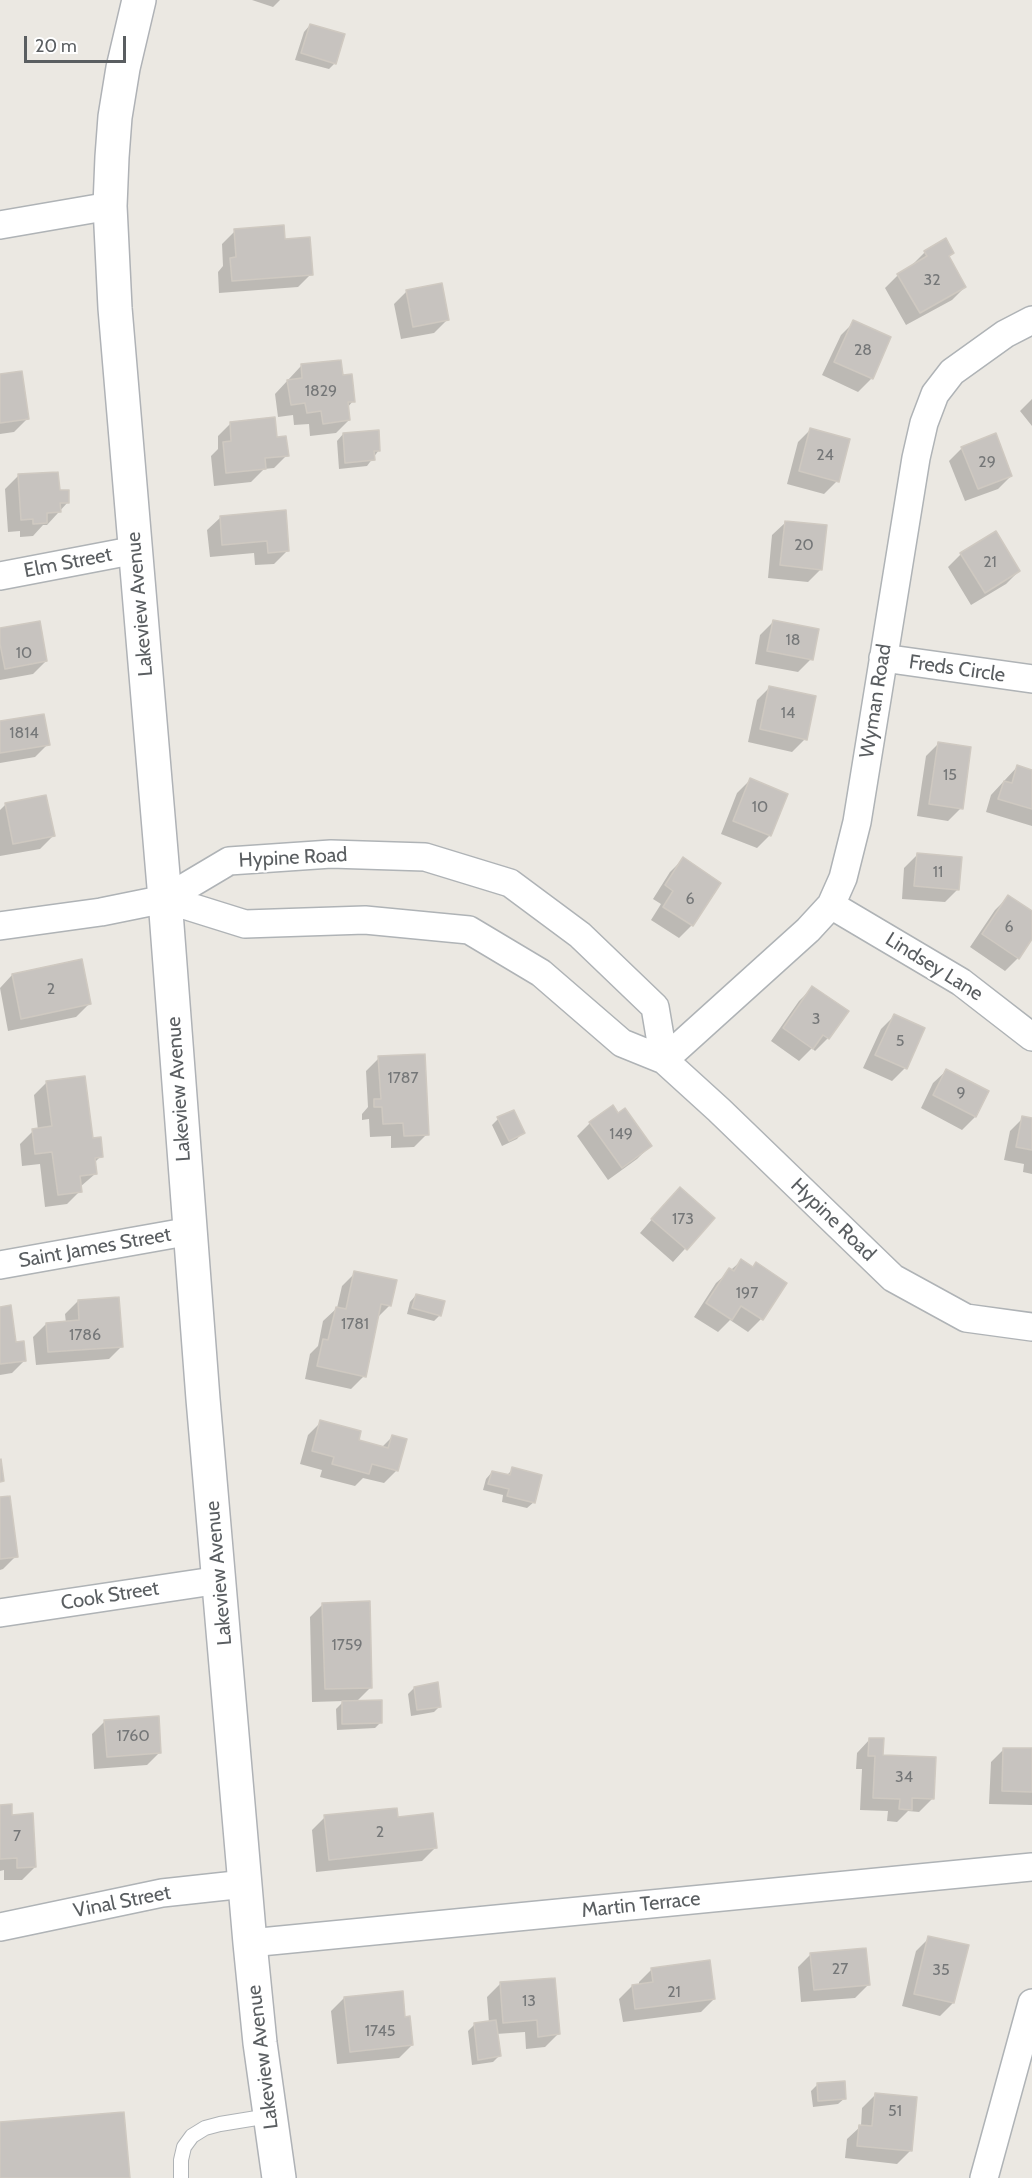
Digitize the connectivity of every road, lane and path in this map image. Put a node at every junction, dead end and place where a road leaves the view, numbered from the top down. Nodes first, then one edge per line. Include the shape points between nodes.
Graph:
1 (139, 0) edge
2 (110, 206) junction
3 (0, 225) edge
4 (1032, 320) edge
5 (136, 550) junction
6 (0, 576) edge
7 (883, 658) junction
8 (1032, 679) edge
9 (165, 899) junction
10 (831, 905) junction
11 (0, 926) edge
12 (1032, 1037) edge
13 (664, 1060) junction
14 (190, 1231) junction
15 (0, 1264) edge
16 (1032, 1327) edge
17 (220, 1580) junction
18 (0, 1613) edge
19 (1032, 1867) edge
20 (245, 1884) junction
21 (0, 1927) edge
22 (250, 1943) junction
23 (1032, 2003) edge
24 (269, 2116) junction
25 (180, 2178) edge
26 (279, 2178) edge
27 (984, 2178) edge

1 - 2 main road, Lakeview Avenue via 115,117
2 - 3 street
2 - 5 main road, Lakeview Avenue
4 - 7 street, Wyman Road via 977,352 952,372 935,394 916,458
5 - 6 street, Elm Street
5 - 9 main road, Lakeview Avenue
7 - 8 street, Freds Circle
7 - 10 street, Wyman Road via 851,850
9 - 11 street
9 - 13 street, Hypine Road via 245,924 365,920 469,930 541,974 622,1043
9 - 13 street, Hypine Road via 229,861 331,854 425,857 510,883 580,934 655,1007
9 - 14 main road, Lakeview Avenue
10 - 12 street, Lindsey Lane via 961,982
10 - 13 street, Wyman Road
13 - 16 street, Hypine Road via 893,1278 966,1318
14 - 15 street, Saint James Street
14 - 17 main road, Lakeview Avenue
17 - 18 street, Cook Street
17 - 20 main road, Lakeview Avenue
19 - 22 street, Martin Terrace
20 - 21 street, Vinal Street via 162,1893
20 - 22 main road, Lakeview Avenue
22 - 24 main road, Lakeview Avenue
23 - 27 street
24 - 25 lane via 220,2124 192,2136 183,2153
24 - 26 main road, Lakeview Avenue

